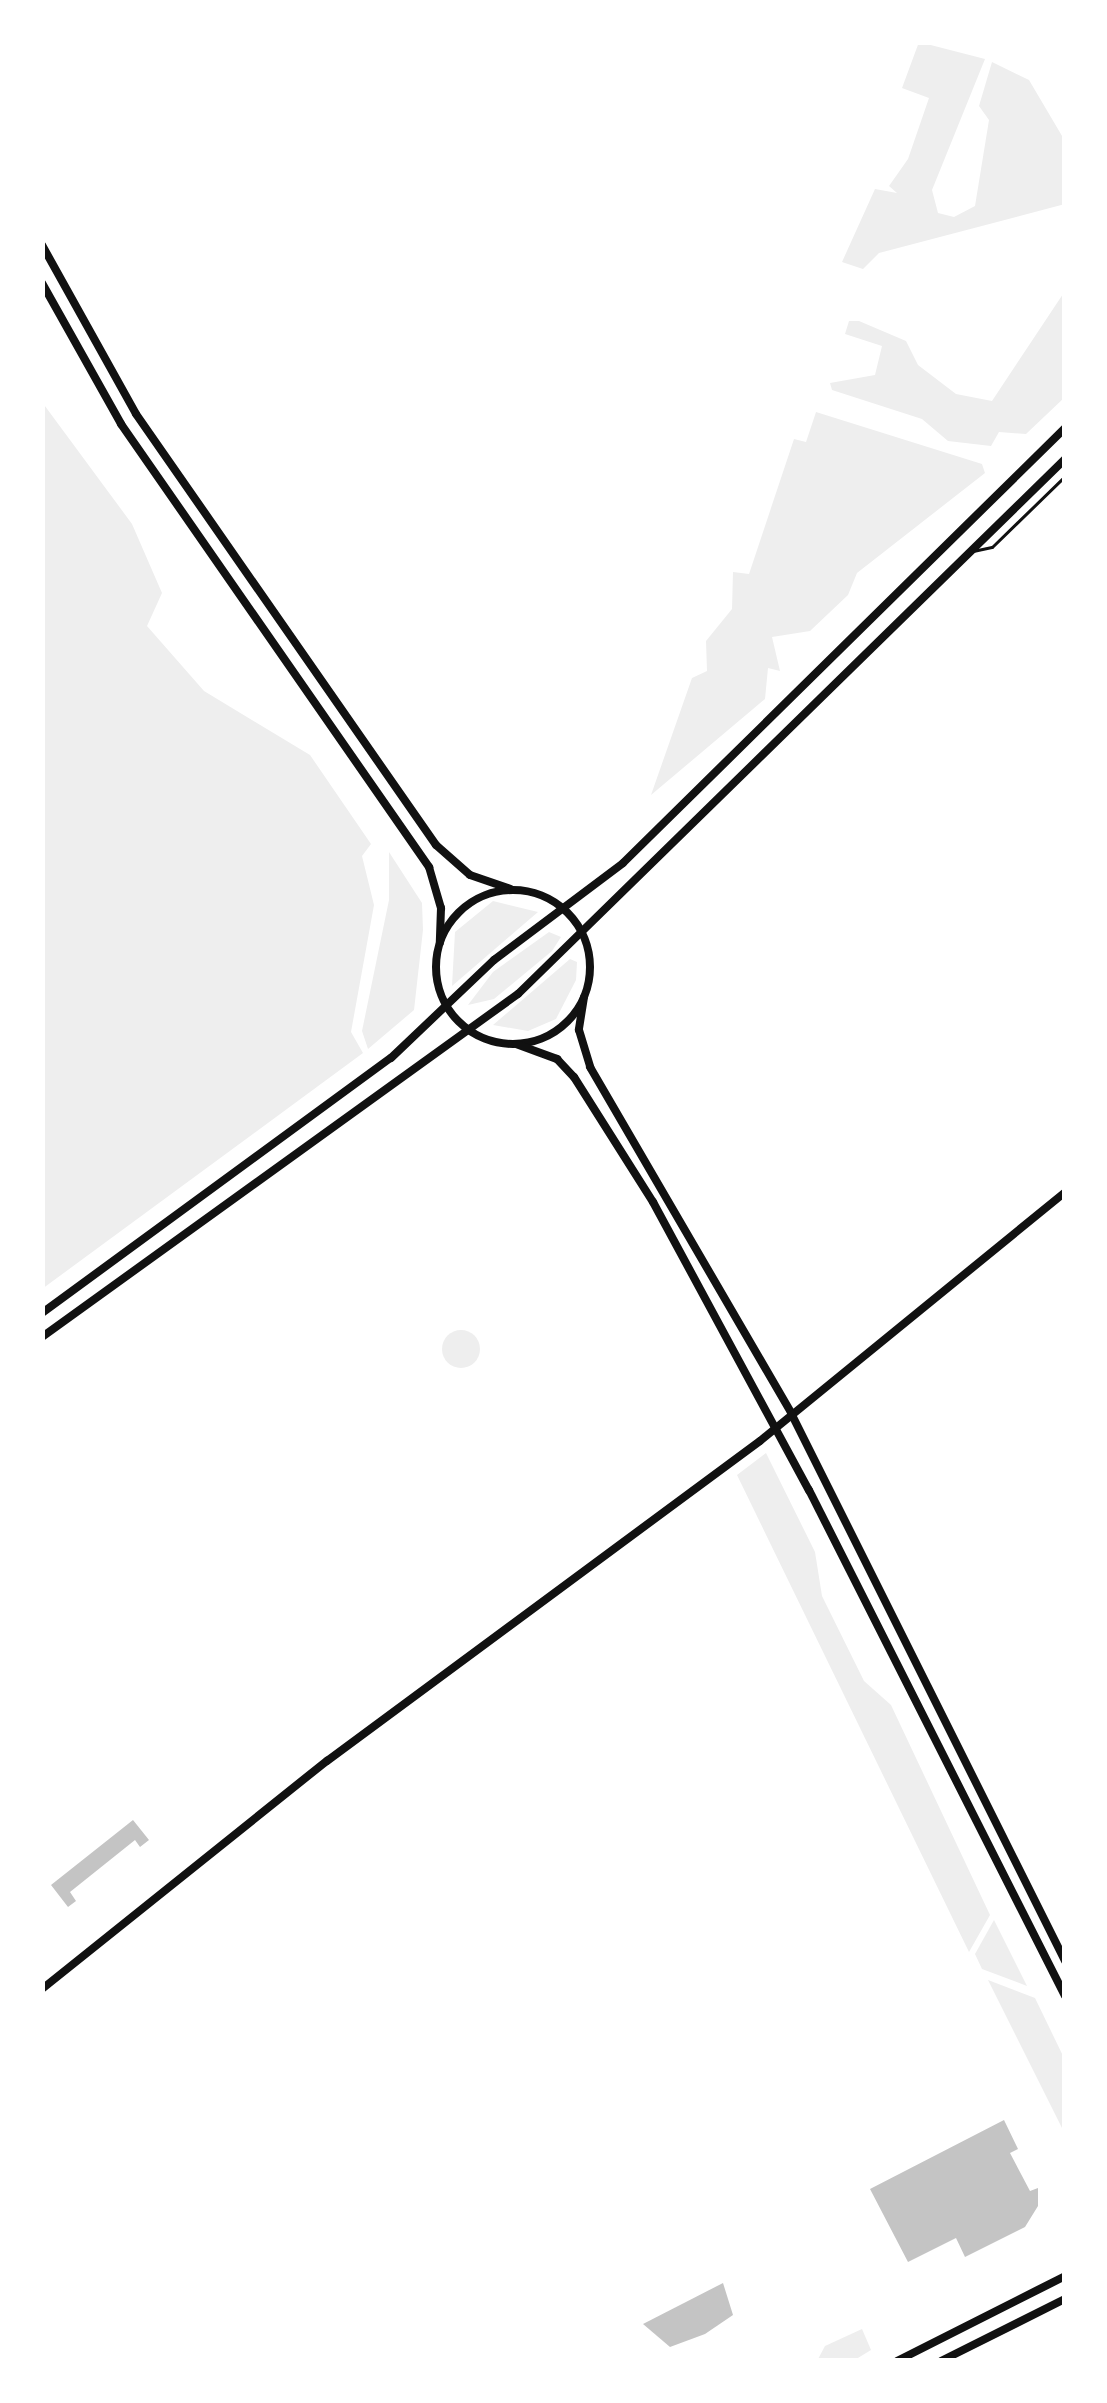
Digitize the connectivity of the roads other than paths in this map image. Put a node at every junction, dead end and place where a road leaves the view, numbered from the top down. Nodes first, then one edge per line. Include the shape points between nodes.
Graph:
1 (42, 245) edge
2 (42, 283) edge
3 (1065, 428) edge
4 (1065, 459) edge
5 (1065, 476) edge
6 (971, 551) junction
7 (511, 889) junction
8 (561, 908) junction
9 (583, 934) junction
10 (440, 943) junction
11 (584, 997) junction
12 (445, 1008) junction
13 (469, 1029) junction
14 (516, 1044) junction
15 (1065, 1192) edge
16 (42, 1313) edge
17 (42, 1337) edge
18 (791, 1413) junction
19 (776, 1426) junction
20 (1065, 1961) edge
21 (42, 1989) edge
22 (1065, 1996) edge
23 (1065, 2276) edge
24 (1065, 2299) edge
25 (897, 2361) edge
26 (940, 2361) edge

1 - 7 main road via 136,414 436,845 470,875
2 - 10 main road via 121,424 429,867 441,908
3 - 8 main road via 651,837
4 - 6 main road
5 - 6 lane via 992,547
6 - 9 main road
7 - 8 main road
7 - 10 main road via 472,900
8 - 9 main road
8 - 12 main road
9 - 11 main road via 590,969
9 - 13 main road
10 - 12 main road
11 - 14 main road via 554,1035
11 - 18 main road via 579,1030 590,1067
12 - 13 main road
12 - 16 main road via 391,1058
13 - 14 main road
13 - 17 main road
14 - 19 main road via 556,1059 591,1101
15 - 18 main road
18 - 19 main road
18 - 20 main road
19 - 21 main road via 326,1761
19 - 22 main road
23 - 25 main road
24 - 26 main road

